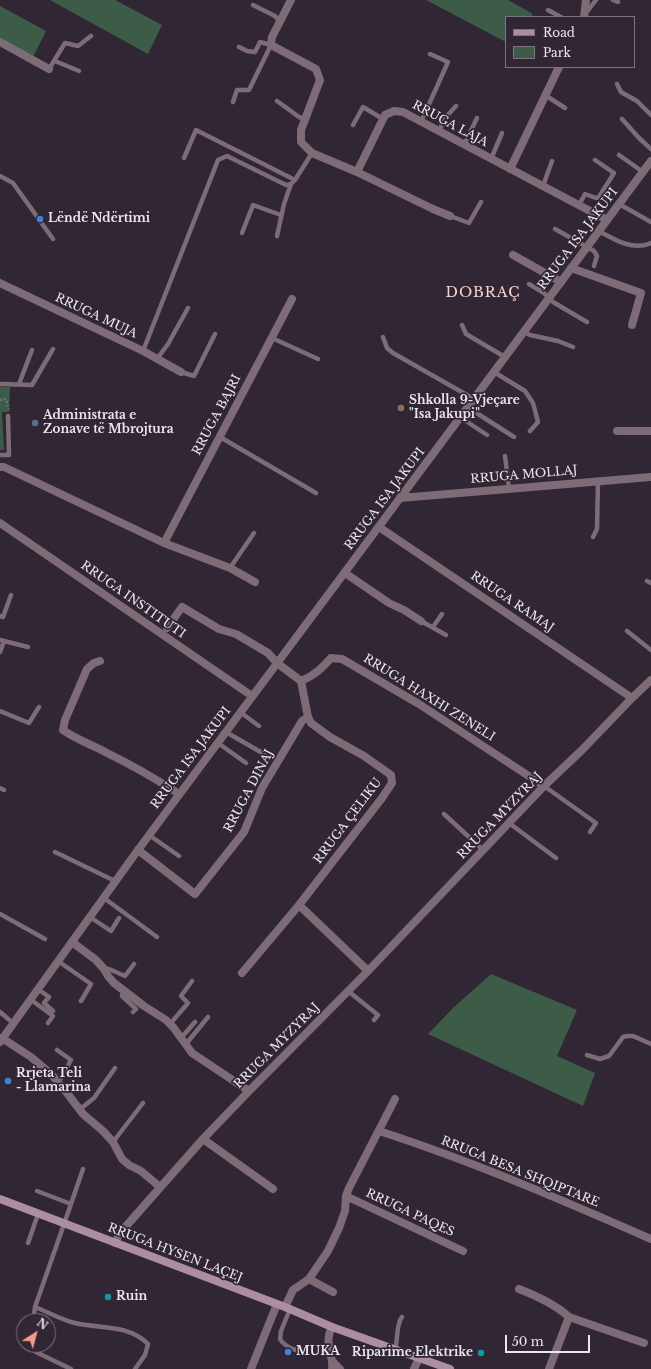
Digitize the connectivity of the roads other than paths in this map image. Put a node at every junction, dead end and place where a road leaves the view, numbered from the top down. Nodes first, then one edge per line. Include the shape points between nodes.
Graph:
1 (291, 0) edge
2 (586, 0) edge
3 (596, 0) edge
4 (613, 0) edge
5 (618, 2) dead end
6 (253, 5) dead end
7 (548, 10) dead end
8 (559, 16) edge
9 (584, 16) edge
10 (280, 22) junction
11 (91, 36) dead end
12 (0, 42) edge
13 (271, 45) junction
14 (239, 47) dead end
15 (430, 54) dead end
16 (55, 61) junction
17 (558, 68) edge
18 (49, 69) joint
19 (79, 71) dead end
20 (617, 84) dead end
21 (545, 95) junction
22 (277, 101) dead end
23 (233, 102) dead end
24 (456, 106) dead end
25 (565, 108) dead end
26 (651, 115) edge
27 (383, 118) junction
28 (477, 118) dead end
29 (305, 119) junction
30 (622, 119) dead end
31 (421, 122) junction
32 (353, 125) dead end
33 (439, 132) junction
34 (502, 133) dead end
35 (464, 144) junction
36 (651, 149) edge
37 (312, 153) junction
38 (619, 155) dead end
39 (184, 158) dead end
40 (491, 159) junction
41 (595, 160) dead end
42 (552, 161) dead end
43 (651, 161) edge
44 (510, 169) junction
45 (357, 172) junction
46 (643, 172) junction
47 (0, 176) edge
48 (290, 183) junction
49 (543, 186) junction
50 (481, 202) dead end
51 (619, 204) junction
52 (579, 205) junction
53 (281, 215) junction
54 (450, 216) joint
55 (607, 220) junction
56 (651, 222) edge
57 (555, 229) dead end
58 (599, 231) junction
59 (242, 233) dead end
60 (277, 236) dead end
61 (53, 239) dead end
62 (651, 242) edge
63 (587, 247) junction
64 (513, 254) dead end
65 (594, 266) dead end
66 (571, 268) junction
67 (561, 282) junction
68 (0, 283) edge
69 (529, 284) dead end
70 (549, 298) junction
71 (292, 299) dead end
72 (188, 308) dead end
73 (587, 322) dead end
74 (462, 325) dead end
75 (632, 325) dead end
76 (524, 332) junction
77 (215, 334) dead end
78 (383, 337) dead end
79 (272, 338) junction
80 (573, 347) dead end
81 (53, 349) dead end
82 (32, 350) dead end
83 (143, 351) junction
84 (505, 357) junction
85 (157, 359) junction
86 (318, 359) dead end
87 (181, 372) joint
88 (494, 372) junction
89 (0, 384) edge
90 (19, 384) junction
91 (474, 399) junction
92 (468, 407) junction
93 (8, 416) road end
94 (460, 417) junction
95 (651, 430) edge
96 (530, 431) dead end
97 (617, 431) dead end
98 (487, 435) dead end
99 (220, 437) junction
100 (514, 437) dead end
101 (0, 455) edge
102 (505, 456) dead end
103 (0, 467) edge
104 (651, 477) edge
105 (598, 481) junction
106 (509, 489) junction
107 (316, 493) dead end
108 (400, 498) junction
109 (0, 523) edge
110 (379, 527) junction
111 (254, 533) dead end
112 (593, 537) dead end
113 (164, 543) junction
114 (230, 568) junction
115 (345, 573) junction
116 (255, 582) dead end
117 (11, 595) dead end
118 (442, 614) dead end
119 (0, 616) edge
120 (421, 621) joint
121 (433, 627) junction
122 (167, 628) dead end
123 (627, 631) dead end
124 (446, 635) dead end
125 (2, 640) edge
126 (28, 647) dead end
127 (651, 650) edge
128 (0, 652) edge
129 (100, 661) dead end
130 (277, 663) junction
131 (651, 680) edge
132 (301, 681) junction
133 (252, 696) junction
134 (632, 698) junction
135 (39, 707) dead end
136 (0, 711) edge
137 (240, 712) junction
138 (308, 717) junction
139 (259, 726) dead end
140 (226, 732) junction
141 (218, 743) junction
142 (264, 754) dead end
143 (246, 763) dead end
144 (544, 786) junction
145 (179, 794) junction
146 (444, 814) dead end
147 (510, 823) junction
148 (590, 832) dead end
149 (149, 835) junction
150 (138, 850) junction
151 (484, 850) junction
152 (55, 852) dead end
153 (179, 856) dead end
154 (556, 858) dead end
155 (116, 881) junction
156 (104, 898) junction
157 (299, 905) junction
158 (0, 914) edge
159 (90, 917) junction
160 (119, 918) dead end
161 (157, 937) dead end
162 (45, 939) dead end
163 (72, 942) junction
164 (58, 961) junction
165 (134, 964) dead end
166 (104, 969) junction
167 (368, 971) junction
168 (242, 973) dead end
169 (192, 981) dead end
170 (38, 989) junction
171 (123, 990) junction
172 (348, 991) junction
173 (30, 999) junction
174 (81, 1001) dead end
175 (53, 1011) dead end
176 (0, 1012) edge
177 (133, 1012) dead end
178 (208, 1017) dead end
179 (374, 1020) dead end
180 (195, 1022) dead end
181 (13, 1023) junction
182 (48, 1023) dead end
183 (170, 1024) junction
184 (1, 1040) edge
185 (183, 1041) junction
186 (651, 1044) edge
187 (57, 1050) dead end
188 (587, 1055) dead end
189 (115, 1068) dead end
190 (57, 1081) junction
191 (249, 1091) junction
192 (395, 1099) dead end
193 (142, 1103) dead end
194 (79, 1110) junction
195 (379, 1131) junction
196 (203, 1139) junction
197 (113, 1142) junction
198 (83, 1169) dead end
199 (160, 1188) junction
200 (273, 1189) dead end
201 (37, 1191) dead end
202 (346, 1196) junction
203 (0, 1199) edge
204 (70, 1204) junction
205 (38, 1214) junction
206 (65, 1224) junction
207 (651, 1239) edge
208 (28, 1243) dead end
209 (115, 1243) junction
210 (463, 1251) dead end
211 (309, 1279) junction
212 (518, 1289) dead end
213 (333, 1292) dead end
214 (277, 1304) junction
215 (35, 1307) junction
216 (288, 1308) junction
217 (34, 1313) edge
218 (402, 1317) dead end
219 (569, 1317) junction
220 (332, 1327) junction
221 (644, 1343) dead end
222 (395, 1350) junction
223 (38, 1353) edge
224 (308, 1354) dead end
225 (419, 1358) junction
226 (332, 1365) edge
227 (438, 1367) edge
228 (71, 1369) edge
229 (135, 1369) edge
230 (251, 1369) edge
231 (340, 1369) edge
232 (414, 1369) edge
233 (450, 1369) edge
234 (549, 1369) edge

1 - 10 street
2 - 9 street
3 - 9 lane
4 - 5 lane
6 - 10 lane via 275,16
7 - 8 lane
10 - 13 street
11 - 16 lane via 78,46 65,43
12 - 18 street
13 - 14 lane via 260,42 255,52
13 - 23 lane via 249,90 237,90
13 - 29 street via 316,69 320,80
15 - 31 lane via 448,62
16 - 18 lane
16 - 19 lane
17 - 21 street
20 - 26 lane via 621,92
21 - 25 lane
21 - 44 street
22 - 29 lane
24 - 33 lane via 445,118
27 - 31 street, RRUGA LAJA via 394,111 403,112
27 - 32 lane via 363,107
27 - 45 street
28 - 35 lane
29 - 37 street via 301,130 301,142
30 - 36 lane
31 - 33 street, RRUGA LAJA
33 - 35 street, RRUGA LAJA
34 - 40 lane
35 - 40 street, RRUGA LAJA
37 - 45 street
37 - 48 lane
38 - 46 lane
39 - 48 lane via 196,130 288,176
40 - 44 street, RRUGA LAJA
41 - 52 lane via 614,173 599,197 585,194
42 - 49 lane
43 - 46 street, RRUGA ISA JAKUPI
44 - 49 street, RRUGA LAJA
45 - 54 street
46 - 51 street, RRUGA ISA JAKUPI
47 - 61 lane via 13,183
48 - 53 lane
48 - 83 lane via 227,156 218,160
49 - 52 street, RRUGA LAJA
50 - 54 lane via 469,223
51 - 55 street, RRUGA ISA JAKUPI
51 - 56 lane
52 - 55 street, RRUGA LAJA
53 - 59 lane via 253,205
53 - 60 lane
55 - 58 street, RRUGA ISA JAKUPI
57 - 63 lane
58 - 62 lane via 634,247 645,246
58 - 63 street, RRUGA ISA JAKUPI
63 - 65 lane via 597,256
63 - 66 street, RRUGA ISA JAKUPI
64 - 67 street
66 - 67 street, RRUGA ISA JAKUPI
66 - 75 street via 640,293
67 - 70 street, RRUGA ISA JAKUPI
68 - 83 street, RRUGA MUJA
69 - 70 lane
70 - 73 lane
70 - 76 street, RRUGA ISA JAKUPI
71 - 79 street, RRUGA BAJRI
72 - 85 lane
74 - 84 lane via 466,334
76 - 80 lane
76 - 84 street, RRUGA ISA JAKUPI
77 - 87 lane via 194,376
78 - 91 lane via 387,348 393,353
79 - 86 lane
79 - 99 street, RRUGA BAJRI
81 - 90 lane via 32,384
82 - 90 lane
83 - 85 street, RRUGA MUJA
84 - 88 street, RRUGA ISA JAKUPI
85 - 87 street, RRUGA MUJA
88 - 91 street, RRUGA ISA JAKUPI
88 - 96 lane via 525,391 534,403 538,422
89 - 90 lane
91 - 92 street, RRUGA ISA JAKUPI
92 - 94 street, RRUGA ISA JAKUPI
92 - 100 lane
93 - 101 lane via 9,455
94 - 98 lane
94 - 108 street, RRUGA ISA JAKUPI
95 - 97 street
99 - 107 lane
99 - 113 street, RRUGA BAJRI
102 - 106 lane
103 - 113 street
104 - 105 street, RRUGA MOLLAJ
105 - 106 street, RRUGA MOLLAJ
105 - 112 lane via 597,528
106 - 108 street, RRUGA MOLLAJ
108 - 110 street, RRUGA ISA JAKUPI
109 - 133 street, RRUGA INSTITUTI
110 - 115 street, RRUGA ISA JAKUPI
110 - 134 street, RRUGA RAMAJ
111 - 114 lane
113 - 114 street
114 - 116 street
115 - 120 street
115 - 130 street, RRUGA ISA JAKUPI
117 - 119 lane via 3,617
118 - 121 lane
120 - 121 lane
121 - 124 lane
122 - 130 street via 182,607 219,629 236,634 268,653
123 - 127 lane
125 - 126 lane
125 - 128 lane
129 - 145 street via 87,668 63,730
130 - 132 street
130 - 133 street, RRUGA ISA JAKUPI
131 - 134 street, RRUGA MYZYRAJ
132 - 138 street
132 - 144 street, RRUGA HAXHI ZENELI via 316,673 331,658 342,658 419,704
133 - 137 street, RRUGA ISA JAKUPI
134 - 144 street, RRUGA MYZYRAJ
135 - 136 lane via 30,722
137 - 139 lane
137 - 140 street, RRUGA ISA JAKUPI
138 - 150 street, RRUGA DINAJ via 302,721 262,788 244,832 195,894
138 - 157 street, RRUGA ÇELIKU via 311,723 330,737 384,768 391,775 392,783
140 - 141 street, RRUGA ISA JAKUPI
140 - 142 lane
141 - 143 lane
141 - 145 street, RRUGA ISA JAKUPI
144 - 147 street, RRUGA MYZYRAJ
144 - 148 lane via 596,823
145 - 149 street, RRUGA ISA JAKUPI
146 - 151 lane
147 - 151 street, RRUGA MYZYRAJ
147 - 154 lane
149 - 150 street, RRUGA ISA JAKUPI
149 - 153 lane
150 - 155 street, RRUGA ISA JAKUPI
151 - 167 street, RRUGA MYZYRAJ
152 - 155 lane
155 - 156 street, RRUGA ISA JAKUPI
156 - 159 street, RRUGA ISA JAKUPI
156 - 161 lane
157 - 167 street
157 - 168 street, RRUGA ÇELIKU
158 - 162 lane
159 - 160 lane via 110,931
159 - 163 street, RRUGA ISA JAKUPI
163 - 164 street, RRUGA ISA JAKUPI
163 - 166 street
164 - 170 street, RRUGA ISA JAKUPI
164 - 174 lane via 91,984
165 - 166 lane via 125,976
166 - 171 street
167 - 172 street, RRUGA MYZYRAJ
169 - 183 lane via 181,996 188,1003
170 - 173 street, RRUGA ISA JAKUPI
170 - 175 lane via 49,997 44,1004
171 - 177 lane via 122,996 136,1009
171 - 183 street
172 - 179 lane via 378,1015
172 - 191 street, RRUGA MYZYRAJ
173 - 181 street, RRUGA ISA JAKUPI
173 - 182 lane via 53,1016
176 - 181 lane
178 - 185 lane
180 - 185 lane
181 - 184 street, RRUGA ISA JAKUPI
183 - 185 street
184 - 190 street via 31,1057
185 - 191 street via 199,1059
186 - 188 lane via 627,1036 622,1037 609,1056 600,1059
187 - 190 lane via 71,1060
189 - 194 lane via 94,1098
190 - 194 street
191 - 196 street, RRUGA MYZYRAJ
192 - 195 street, RRUGA PAQES
193 - 197 lane
194 - 197 street
195 - 202 street, RRUGA PAQES
195 - 207 street, RRUGA BESA SHQIPTARE via 492,1171
196 - 199 street, RRUGA MYZYRAJ
196 - 200 street
197 - 199 street via 122,1159
198 - 204 lane
199 - 209 street, RRUGA MYZYRAJ via 120,1233
201 - 204 lane
202 - 210 street, RRUGA PAQES
202 - 211 street, RRUGA PAQES via 345,1211 339,1228
203 - 205 main road, RRUGA HYSEN LAÇEJ
204 - 206 lane
205 - 206 main road, RRUGA HYSEN LAÇEJ
205 - 208 lane
206 - 209 main road, RRUGA HYSEN LAÇEJ
206 - 215 lane
209 - 214 main road, RRUGA HYSEN LAÇEJ
211 - 213 street
211 - 216 street via 294,1290
212 - 219 street via 540,1298
214 - 216 main road, RRUGA HYSEN LAÇEJ
214 - 230 street
215 - 217 lane
215 - 229 lane via 73,1323 117,1328 141,1337 148,1344 145,1355
216 - 220 main road, RRUGA HYSEN LAÇEJ
216 - 224 lane via 280,1339 287,1346
218 - 222 lane via 398,1325
219 - 221 street
219 - 234 street
220 - 222 main road, RRUGA HYSEN LAÇEJ
220 - 226 street via 328,1337
222 - 225 main road, RRUGA HYSEN LAÇEJ
223 - 228 lane
225 - 227 main road, RRUGA HYSEN LAÇEJ
225 - 232 street
226 - 231 street
227 - 233 main road, RRUGA HYSEN LAÇEJ

